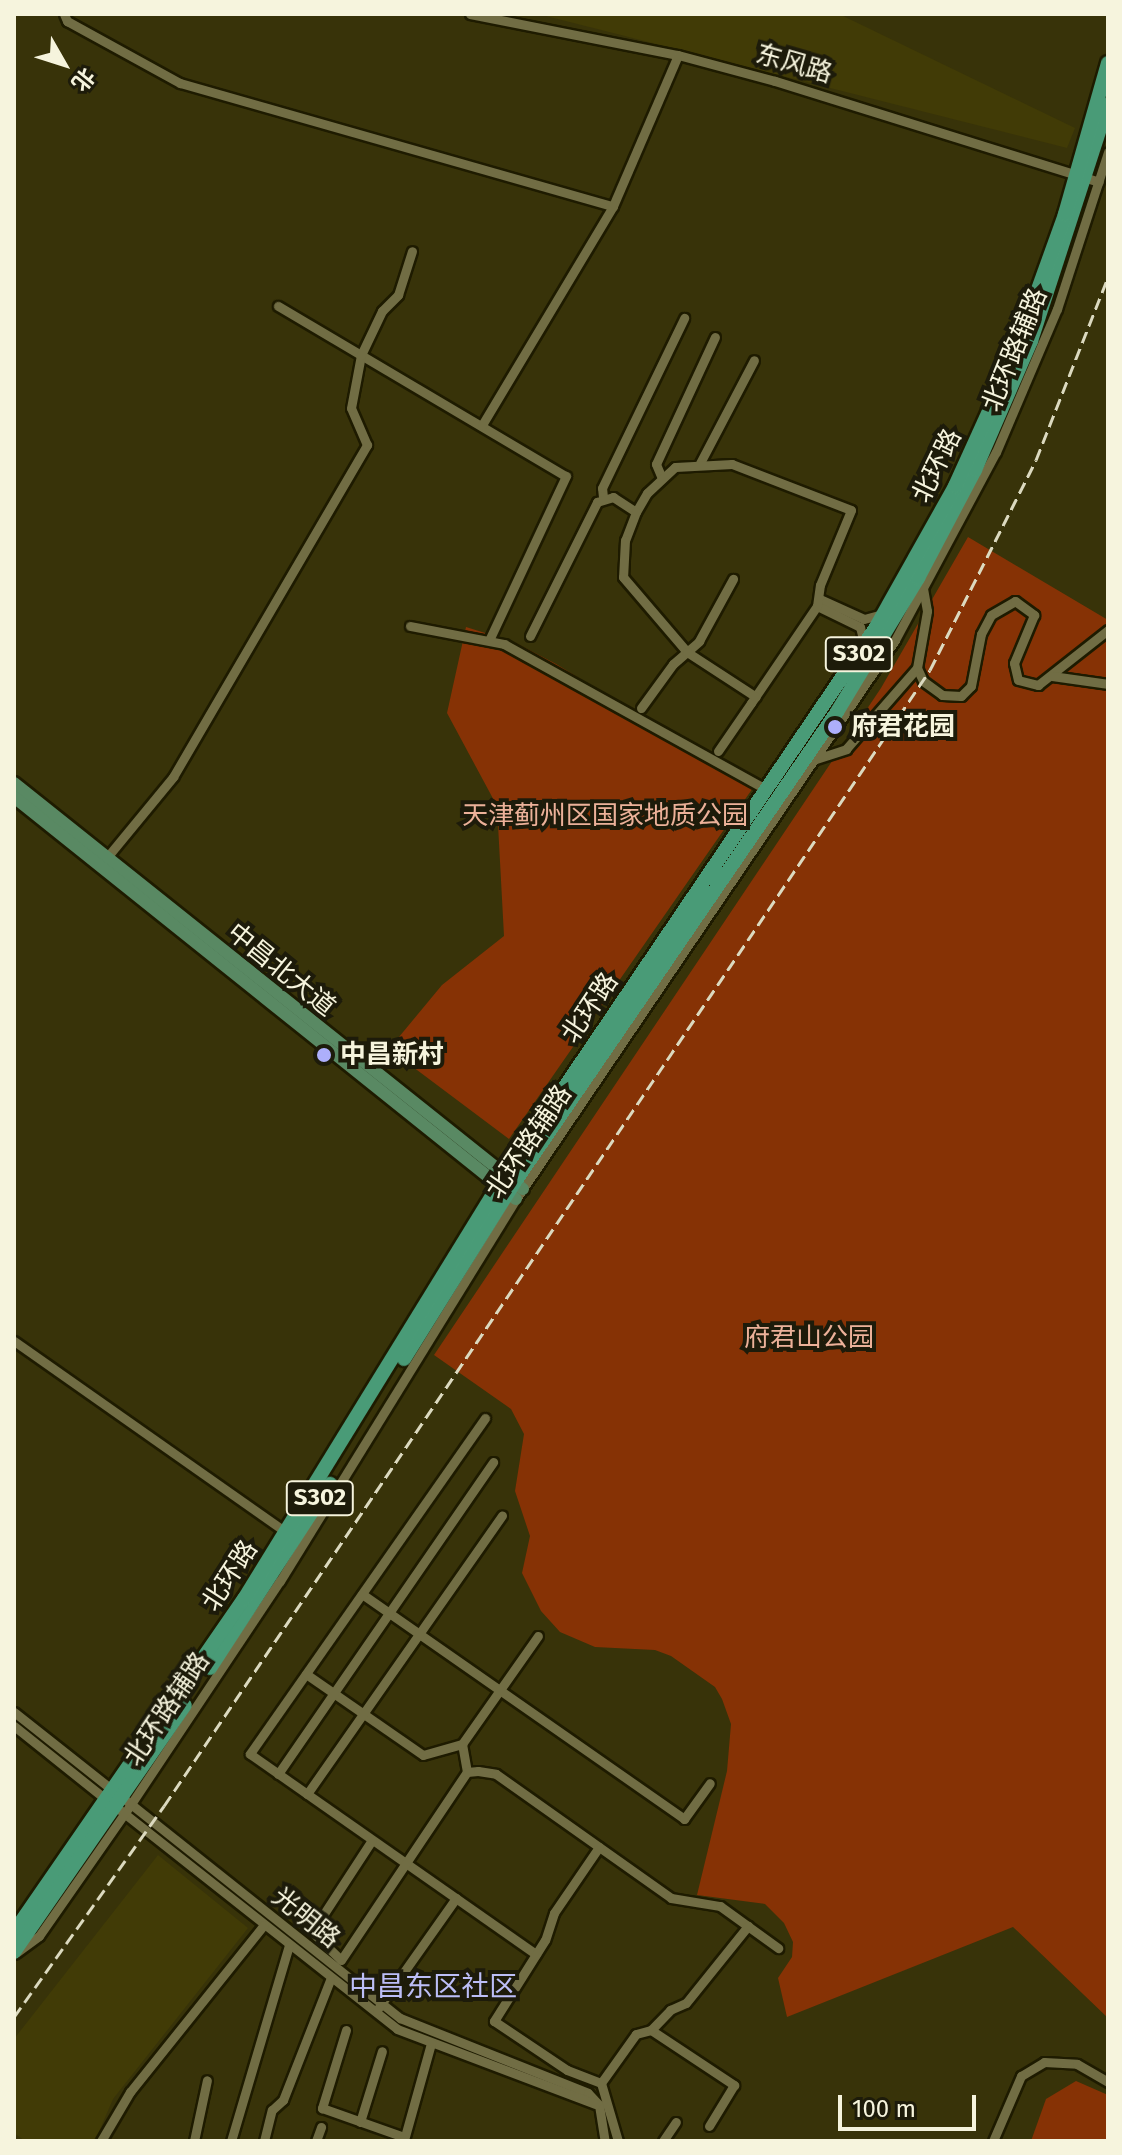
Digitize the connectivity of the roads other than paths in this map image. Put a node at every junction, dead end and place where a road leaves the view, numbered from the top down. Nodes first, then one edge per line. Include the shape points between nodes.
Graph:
1 (64, 14) edge
2 (470, 14) edge
3 (678, 55) junction
4 (1108, 63) edge
5 (1108, 104) edge
6 (1108, 152) edge
7 (1088, 178) junction
8 (613, 206) junction
9 (412, 251) dead end
10 (278, 306) dead end
11 (684, 318) dead end
12 (715, 337) dead end
13 (361, 355) junction
14 (754, 360) dead end
15 (482, 425) junction
16 (700, 463) junction
17 (661, 476) junction
18 (603, 497) junction
19 (636, 512) junction
20 (733, 579) dead end
21 (921, 584) junction
22 (819, 602) junction
23 (883, 614) junction
24 (410, 626) dead end
25 (1108, 630) edge
26 (530, 636) dead end
27 (490, 638) junction
28 (864, 647) junction
29 (687, 652) junction
30 (917, 668) junction
31 (1052, 676) junction
32 (909, 680) junction
33 (923, 681) junction
34 (1108, 684) edge
35 (756, 697) junction
36 (641, 708) dead end
37 (718, 751) dead end
38 (811, 760) junction
39 (14, 783) edge
40 (764, 788) dead end
41 (14, 797) edge
42 (103, 862) junction
43 (510, 1188) junction
44 (14, 1341) edge
45 (485, 1418) dead end
46 (493, 1462) dead end
47 (502, 1516) dead end
48 (287, 1533) junction
49 (362, 1594) junction
50 (389, 1613) junction
51 (419, 1634) junction
52 (538, 1636) dead end
53 (306, 1674) junction
54 (500, 1690) junction
55 (333, 1693) junction
56 (14, 1712) edge
57 (363, 1714) junction
58 (14, 1726) edge
59 (462, 1744) junction
60 (467, 1772) junction
61 (278, 1774) junction
62 (710, 1783) dead end
63 (307, 1794) junction
64 (120, 1802) junction
65 (372, 1840) junction
66 (599, 1847) junction
67 (407, 1864) junction
68 (456, 1898) junction
69 (264, 1925) junction
70 (748, 1926) junction
71 (14, 1932) edge
72 (289, 1945) junction
73 (778, 1948) dead end
74 (14, 1953) edge
75 (536, 1954) junction
76 (330, 1980) junction
77 (378, 2010) junction
78 (346, 2030) dead end
79 (651, 2030) junction
80 (431, 2043) junction
81 (382, 2051) dead end
82 (207, 2080) dead end
83 (1108, 2082) edge
84 (601, 2083) junction
85 (599, 2105) junction
86 (360, 2122) junction
87 (676, 2122) dead end
88 (709, 2126) dead end
89 (321, 2127) dead end
90 (404, 2139) edge
91 (101, 2141) edge
92 (194, 2141) edge
93 (231, 2141) edge
94 (264, 2141) edge
95 (316, 2141) edge
96 (605, 2141) edge
97 (618, 2141) edge
98 (663, 2141) edge
99 (993, 2141) edge

1 - 8 street via 67,21 180,83
2 - 3 street, 东风路
3 - 7 street, 东风路
3 - 8 street
4 - 7 highway, 北环路 / S302
5 - 7 highway, 北环路 / S302
6 - 7 street
7 - 21 highway, 北环路 / S302 via 1031,341
7 - 23 highway, 北环路 / S302 via 997,396 948,499
8 - 15 street
9 - 13 street via 398,295 382,311
10 - 13 street
11 - 18 street via 602,488
12 - 17 street via 656,464
13 - 15 street
13 - 42 street via 351,408 367,445 173,777
14 - 16 street
15 - 27 street via 566,476
16 - 17 street via 675,467
16 - 22 street via 732,464 851,510 820,585
17 - 19 street
18 - 19 street
18 - 26 street
19 - 29 street via 625,540 623,577
20 - 29 street via 699,641
21 - 30 street via 927,611
21 - 38 highway, 北环路 / S302
22 - 23 street via 864,619
22 - 28 street via 860,627
22 - 35 street
23 - 28 highway, 北环路 / S302
24 - 27 street
25 - 31 street
27 - 40 street
28 - 43 highway, 北环路 / S302
29 - 35 street
29 - 36 street
30 - 32 street
30 - 33 street
31 - 33 street via 1038,685 1018,680 1014,663 1034,615 1015,601 991,615 967,692 950,698
31 - 34 street
32 - 33 street
32 - 38 street via 846,749
35 - 37 street
38 - 43 highway, 北环路 / S302
39 - 42 main road, 中昌北大道
41 - 42 main road, 中昌北大道
42 - 43 main road, 中昌北大道
43 - 48 highway, 北环路 / S302
43 - 64 highway, 北环路 / S302 via 321,1498
44 - 48 street
45 - 49 street
46 - 50 street
47 - 51 street
48 - 64 highway, 北环路 / S302
49 - 50 street
49 - 53 street
50 - 51 street
50 - 55 street
51 - 54 street
51 - 57 street
52 - 54 street
53 - 55 street
53 - 61 street via 250,1754
54 - 59 street
54 - 62 street via 684,1819
55 - 57 street
55 - 61 street
56 - 64 street, 光明路
57 - 59 street via 423,1755
57 - 63 street
58 - 64 street, 光明路
59 - 60 street
60 - 66 street via 496,1774
60 - 67 street
61 - 63 street
63 - 65 street
64 - 69 street, 光明路
64 - 71 highway, 北环路 / S302
64 - 74 highway, 北环路 / S302
64 - 77 street, 光明路
65 - 67 street
65 - 67 street via 312,1932 341,1960
66 - 70 street via 671,1898 720,1906
66 - 75 street via 554,1913
67 - 68 street
68 - 75 street
68 - 77 street
69 - 72 street, 光明路
69 - 91 street via 130,2092
70 - 73 street
70 - 79 street via 686,2003 670,2010
72 - 76 street, 光明路
72 - 93 street
75 - 84 street via 494,2021 567,2070
76 - 77 street, 光明路
76 - 94 street via 283,2100 272,2110
77 - 80 street, 光明路
77 - 85 street, 光明路 via 563,2080
78 - 86 street via 321,2103
79 - 84 street via 636,2034
79 - 88 street via 734,2085
80 - 85 street, 光明路
80 - 90 street
81 - 86 street
82 - 92 street
83 - 99 street via 1077,2064 1044,2062 1021,2076
84 - 97 street
85 - 96 street
86 - 90 street
87 - 98 street
89 - 95 street

